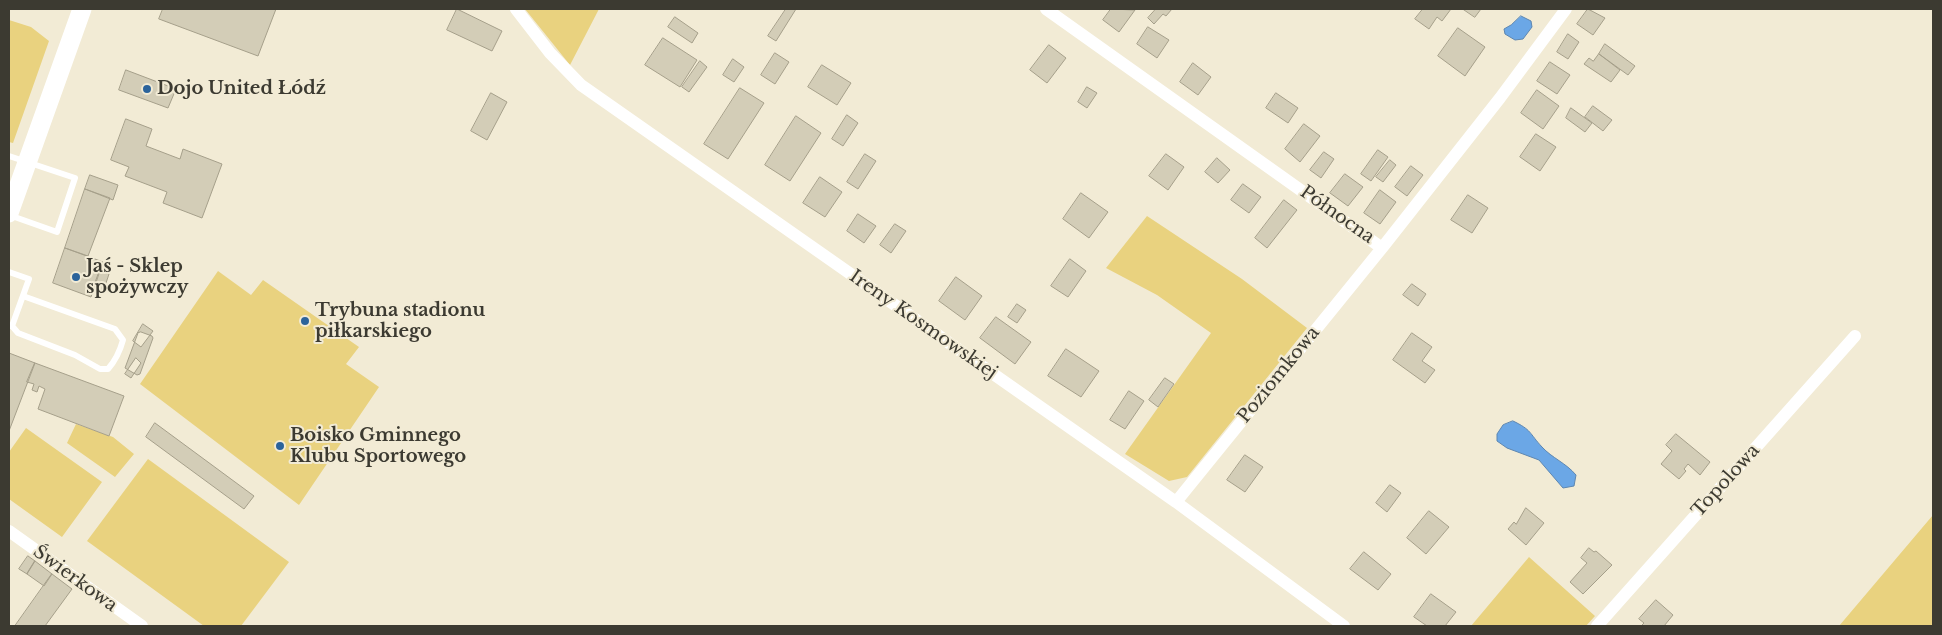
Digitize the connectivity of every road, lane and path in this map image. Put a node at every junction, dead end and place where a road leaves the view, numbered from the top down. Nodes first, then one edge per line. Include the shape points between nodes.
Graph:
1 (82, 9) edge
2 (516, 9) edge
3 (1046, 9) edge
4 (1566, 9) edge
5 (9, 156) edge
6 (27, 161) junction
7 (9, 214) edge
8 (1382, 248) junction
9 (9, 272) edge
10 (23, 296) junction
11 (10, 326) edge
12 (1854, 336) dead end
13 (1176, 502) junction
14 (9, 531) edge
15 (142, 626) edge
16 (1344, 626) edge
17 (1597, 626) edge

1 - 6 main road
2 - 13 street, Ireny Kosmowskiej via 550,53 581,85
3 - 8 street, Północna
4 - 8 street, Północna
5 - 6 lane
6 - 7 main road
6 - 7 lane via 75,178 57,232
8 - 13 street, Poziomkowa
9 - 10 lane via 29,279
10 - 11 lane
10 - 11 lane via 115,330 122,340 115,362 100,369 76,355 18,333
12 - 17 street, Topolowa
13 - 16 street, Ireny Kosmowskiej
14 - 15 street, Świerkowa

